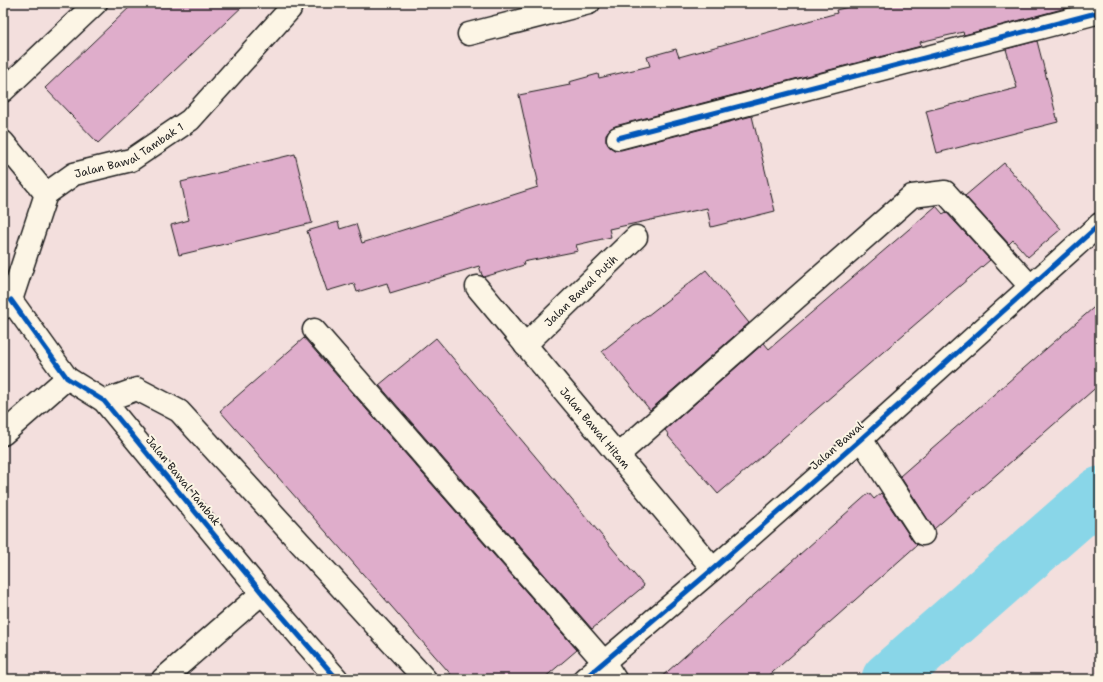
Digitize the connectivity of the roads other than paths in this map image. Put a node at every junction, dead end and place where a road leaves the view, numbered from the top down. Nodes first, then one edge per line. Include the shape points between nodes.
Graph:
1 (96, 3) edge
2 (589, 3) edge
3 (290, 9) dead end
4 (1100, 12) edge
5 (469, 34) dead end
6 (3, 91) edge
7 (618, 138) dead end
8 (3, 142) edge
9 (46, 194) junction
10 (1100, 224) edge
11 (636, 237) dead end
12 (1030, 286) junction
13 (477, 287) dead end
14 (7, 304) edge
15 (314, 330) dead end
16 (525, 345) junction
17 (67, 378) junction
18 (104, 401) junction
19 (3, 434) edge
20 (861, 439) junction
21 (618, 455) junction
22 (923, 534) dead end
23 (713, 569) junction
24 (262, 593) junction
25 (610, 670) edge
26 (163, 679) edge
27 (337, 679) edge
28 (425, 679) edge
29 (584, 679) edge

1 - 6 street
2 - 5 street
3 - 9 street, Jalan Bawal Tambak 1 via 190,120 130,160 74,174
4 - 7 street
8 - 9 street
9 - 14 street
10 - 12 street, Jalan Bawal
11 - 16 street, Jalan Bawal Putih
12 - 20 street, Jalan Bawal
12 - 21 street via 945,192 912,196
13 - 16 street, Jalan Bawal Hitam
14 - 17 street, Jalan Bawal Tambak
15 - 25 street
16 - 21 street, Jalan Bawal Hitam
17 - 18 street, Jalan Bawal Tambak
17 - 19 street
18 - 24 street, Jalan Bawal Tambak
18 - 28 street via 137,389 179,411
20 - 22 street
20 - 23 street, Jalan Bawal
21 - 23 street, Jalan Bawal Hitam
23 - 25 street, Jalan Bawal
24 - 26 street
24 - 27 street, Jalan Bawal Tambak
25 - 29 street, Jalan Bawal

